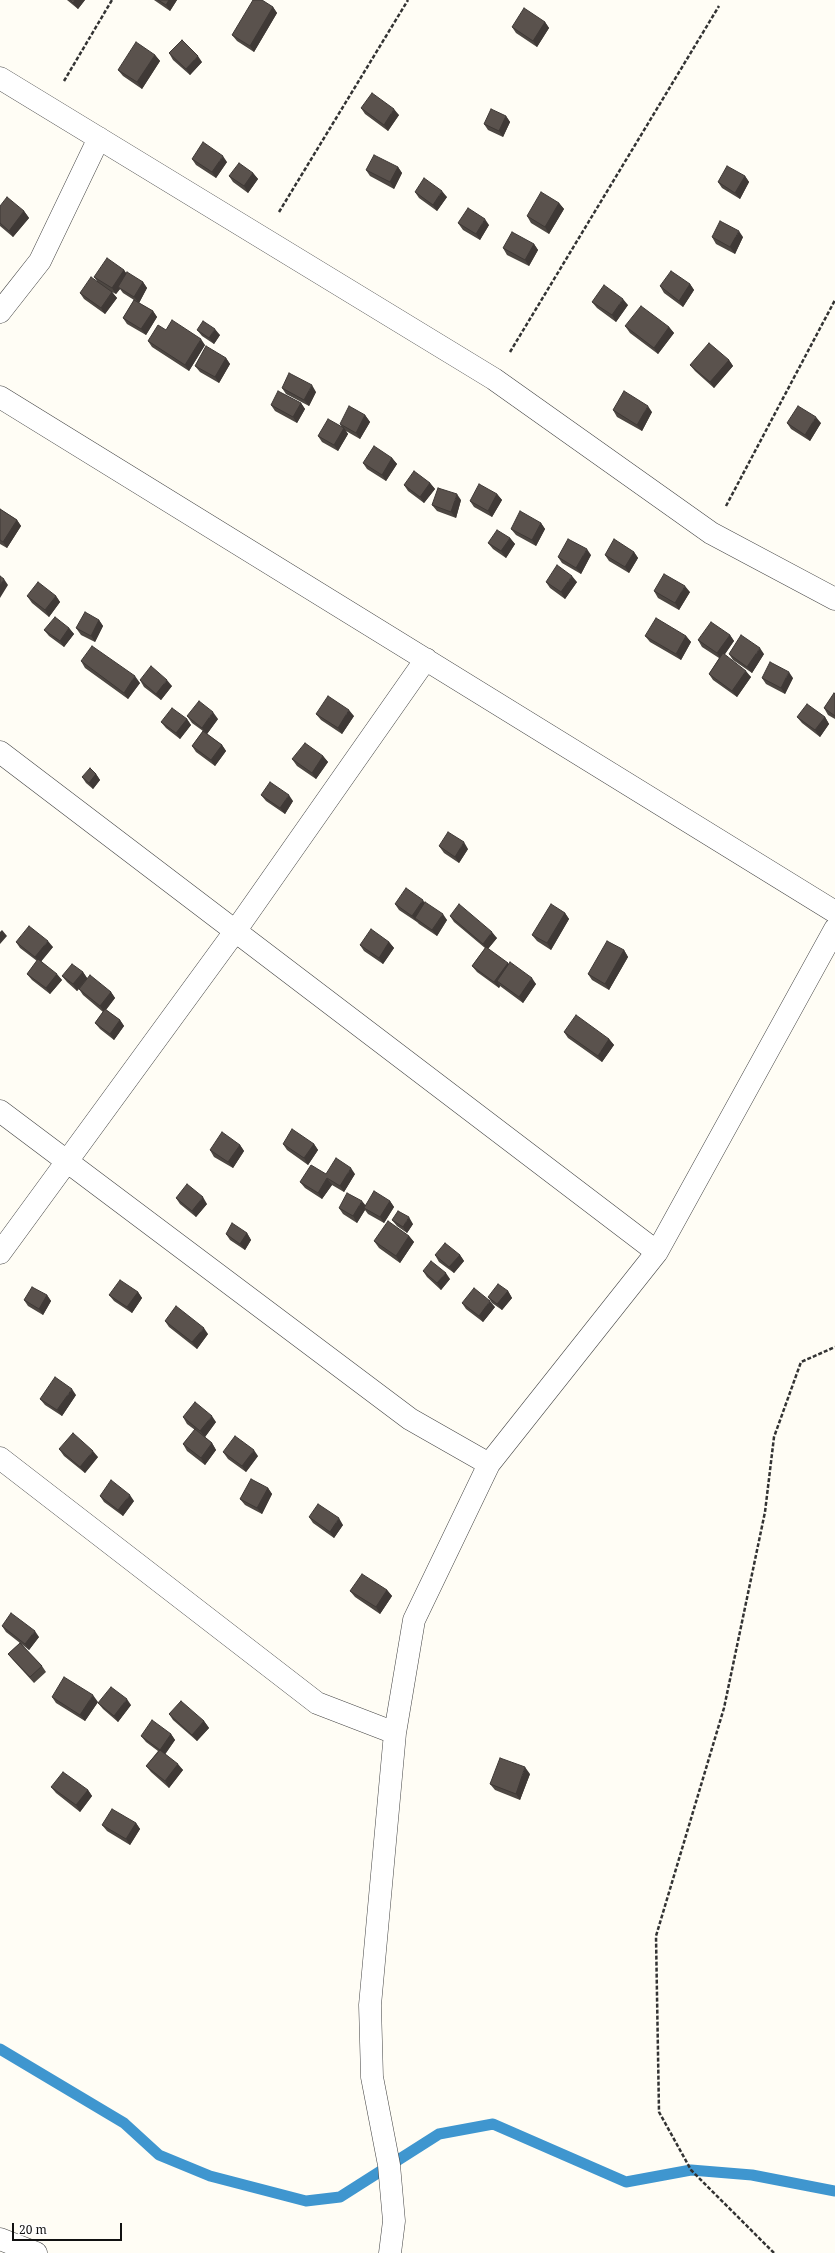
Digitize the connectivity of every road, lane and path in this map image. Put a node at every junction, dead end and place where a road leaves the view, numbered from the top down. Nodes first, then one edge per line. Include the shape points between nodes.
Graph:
1 (112, 0) edge
2 (408, 0) edge
3 (719, 6) dead end
4 (0, 78) edge
5 (48, 107) junction
6 (99, 138) junction
7 (263, 238) junction
8 (835, 300) edge
9 (0, 312) edge
10 (494, 378) junction
11 (0, 397) edge
12 (711, 533) junction
13 (835, 599) edge
14 (426, 659) junction
15 (0, 752) edge
16 (835, 912) edge
17 (835, 929) edge
18 (236, 930) junction
19 (0, 1111) edge
20 (67, 1162) junction
21 (657, 1252) junction
22 (0, 1253) edge
23 (835, 1347) edge
24 (0, 1458) edge
25 (489, 1464) junction
26 (395, 1733) junction
27 (0, 2239) edge
28 (36, 2253) edge
29 (390, 2253) edge
30 (774, 2253) edge

1 - 5 path
2 - 7 path
3 - 10 path
4 - 5 street
5 - 6 street
6 - 7 street
6 - 9 street via 40,261
7 - 10 street
8 - 12 path
10 - 12 street
11 - 14 street
12 - 13 street
14 - 16 street
14 - 18 street
15 - 18 street
17 - 21 street
18 - 20 street
18 - 21 street
19 - 20 street
20 - 22 street
20 - 25 street via 410,1419
21 - 25 street
23 - 30 path via 801,1362 774,1436 765,1512 724,1708 656,1936 659,2112 691,2170
24 - 26 street via 317,1703
25 - 26 street via 414,1620
26 - 29 street via 370,2005 372,2077 390,2165 394,2221
27 - 28 street

